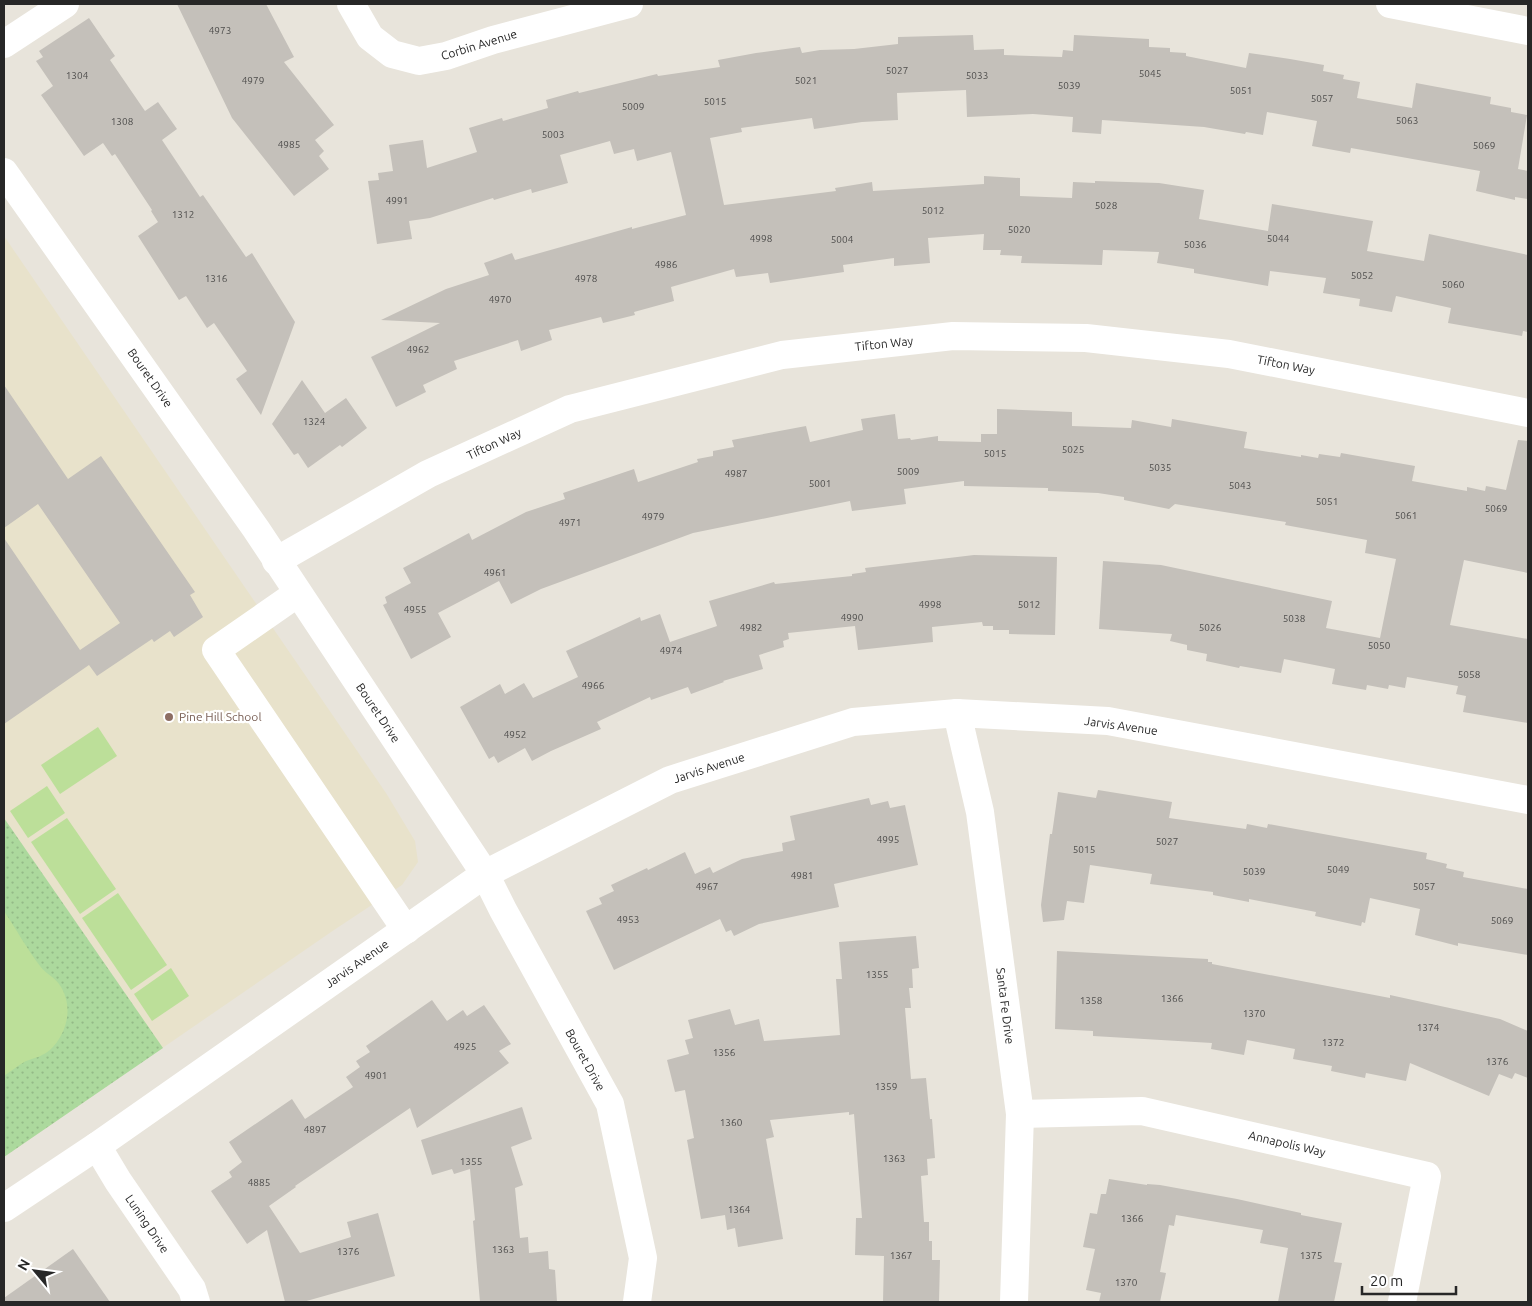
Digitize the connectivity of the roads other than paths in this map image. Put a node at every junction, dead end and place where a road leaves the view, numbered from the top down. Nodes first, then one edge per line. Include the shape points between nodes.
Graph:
1 (65, 4) edge
2 (351, 4) edge
3 (629, 4) edge
4 (1390, 4) edge
5 (1528, 31) edge
6 (4, 44) edge
7 (4, 172) edge
8 (1528, 413) edge
9 (276, 560) junction
10 (298, 593) junction
11 (957, 713) junction
12 (1528, 800) edge
13 (485, 874) junction
14 (406, 930) junction
15 (1020, 1114) junction
16 (97, 1146) junction
17 (4, 1208) edge
18 (196, 1302) edge
19 (637, 1302) edge
20 (1014, 1302) edge
21 (1402, 1302) edge

1 - 6 street
2 - 3 street, Corbin Avenue via 370,37 392,54 419,61
4 - 5 street
7 - 9 street, Bouret Drive
8 - 9 street, Tifton Way via 1229,354 1086,338 953,336 782,355 570,409 428,474
9 - 10 street, Bouret Drive
10 - 13 street, Bouret Drive
10 - 14 street via 216,650
11 - 12 street, Jarvis Avenue via 1108,721
11 - 13 street, Jarvis Avenue via 853,722 670,780
11 - 15 street, Santa Fe Drive via 980,812
13 - 14 street, Jarvis Avenue
13 - 19 street, Bouret Drive via 610,1104 643,1258
14 - 16 street, Jarvis Avenue
15 - 20 street, Santa Fe Drive
15 - 21 street, Annapolis Way via 1142,1111 1426,1176
16 - 17 street, Jarvis Avenue
16 - 18 street, Luning Drive via 192,1289

